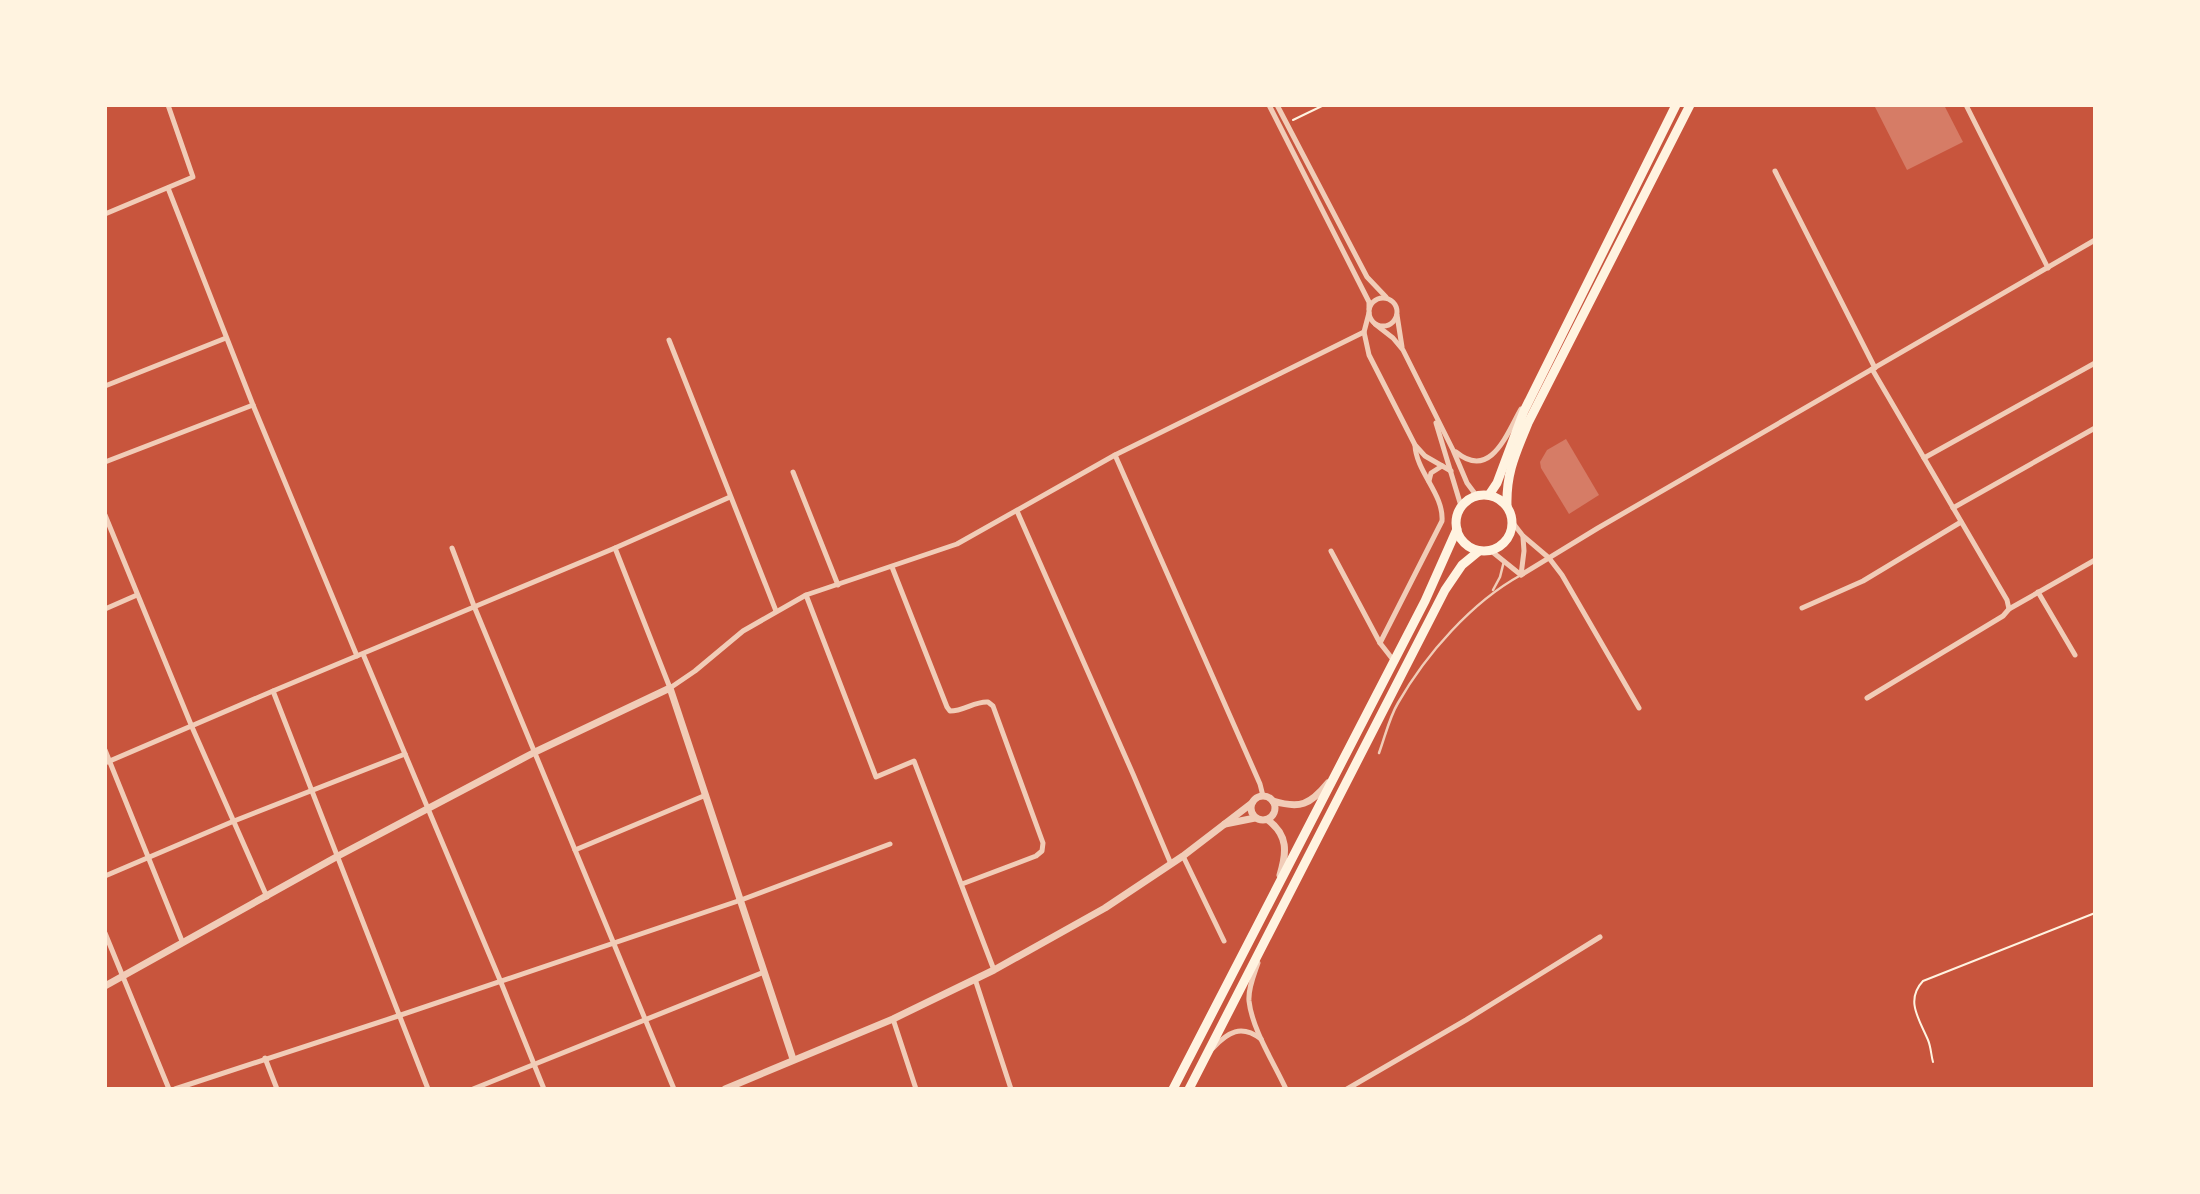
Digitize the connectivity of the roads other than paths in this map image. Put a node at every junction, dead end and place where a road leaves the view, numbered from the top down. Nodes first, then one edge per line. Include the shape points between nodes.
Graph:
1 (168, 105) edge
2 (1269, 105) edge
3 (1277, 105) edge
4 (1676, 105) edge
5 (1690, 105) edge
6 (1966, 105) edge
7 (1775, 171) dead end
8 (168, 188) junction
9 (105, 214) edge
10 (2095, 240) edge
11 (2048, 268) junction
12 (1386, 297) junction
13 (1369, 311) junction
14 (1397, 314) junction
15 (1375, 324) junction
16 (1364, 332) junction
17 (226, 338) junction
18 (669, 340) dead end
19 (1402, 350) junction
20 (2095, 363) edge
21 (1873, 368) junction
22 (105, 386) edge
23 (1537, 386) junction
24 (253, 405) junction
25 (1432, 410) junction
26 (2095, 428) edge
27 (1415, 445) junction
28 (1453, 450) junction
29 (1115, 455) junction
30 (1924, 458) junction
31 (105, 462) edge
32 (1443, 466) junction
33 (1451, 471) junction
34 (793, 472) dead end
35 (1429, 484) junction
36 (1476, 495) junction
37 (1489, 495) junction
38 (730, 497) junction
39 (1461, 506) junction
40 (1507, 506) junction
41 (1953, 508) junction
42 (1017, 511) junction
43 (105, 515) edge
44 (1961, 522) junction
45 (1513, 523) junction
46 (1457, 529) junction
47 (1523, 536) junction
48 (452, 548) dead end
49 (615, 548) junction
50 (1490, 550) junction
51 (1331, 551) dead end
52 (1479, 551) junction
53 (1549, 558) junction
54 (2095, 560) edge
55 (1504, 561) junction
56 (892, 567) junction
57 (1521, 575) junction
58 (838, 585) junction
59 (2038, 592) junction
60 (1491, 593) junction
61 (136, 595) junction
62 (806, 596) junction
63 (474, 606) junction
64 (1802, 608) dead end
65 (105, 609) edge
66 (2009, 609) junction
67 (776, 611) junction
68 (1380, 643) junction
69 (360, 655) junction
70 (2074, 655) dead end
71 (1394, 661) junction
72 (670, 688) junction
73 (273, 691) junction
74 (1867, 698) dead end
75 (1639, 708) dead end
76 (192, 727) junction
77 (105, 750) edge
78 (535, 752) junction
79 (1378, 753) dead end
80 (405, 754) junction
81 (107, 763) edge
82 (1333, 777) junction
83 (313, 790) junction
84 (706, 795) junction
85 (1263, 796) junction
86 (1273, 801) junction
87 (1252, 803) junction
88 (428, 809) junction
89 (1255, 818) junction
90 (1268, 820) junction
91 (234, 821) junction
92 (1224, 825) junction
93 (890, 844) dead end
94 (575, 850) junction
95 (338, 856) junction
96 (1183, 856) junction
97 (147, 857) junction
98 (1171, 864) junction
99 (105, 876) edge
100 (962, 884) junction
101 (1277, 887) junction
102 (267, 897) junction
103 (741, 900) junction
104 (105, 933) edge
105 (1268, 937) junction
106 (1600, 937) dead end
107 (182, 941) junction
108 (1224, 941) dead end
109 (613, 942) junction
110 (994, 970) junction
111 (764, 972) junction
112 (122, 977) junction
113 (975, 979) junction
114 (500, 980) junction
115 (105, 986) edge
116 (398, 1016) junction
117 (893, 1018) junction
118 (645, 1019) junction
119 (1263, 1041) junction
120 (1206, 1056) junction
121 (265, 1058) junction
122 (793, 1059) junction
123 (534, 1064) junction
124 (172, 1089) edge
125 (277, 1089) edge
126 (428, 1089) edge
127 (473, 1089) edge
128 (544, 1089) edge
129 (674, 1089) edge
130 (725, 1089) edge
131 (916, 1089) edge
132 (1012, 1089) edge
133 (1173, 1089) edge
134 (1189, 1089) edge
135 (1286, 1089) edge
136 (1347, 1089) edge

1 - 8 street via 193,177
2 - 13 street via 1369,302
3 - 12 street via 1367,277
4 - 23 main road
5 - 40 main road via 1528,423 1509,471
6 - 11 street
7 - 21 street
8 - 9 street
8 - 17 street
10 - 11 street
11 - 21 street
12 - 13 street via 1373,301
12 - 14 street via 1396,306
13 - 15 street
13 - 16 street
14 - 15 street via 1389,325
14 - 19 street
15 - 19 street
16 - 27 street via 1369,355
16 - 29 street
17 - 22 street
17 - 24 street
18 - 38 street
19 - 25 street
20 - 30 street
21 - 30 street
21 - 53 street
23 - 28 street via 1496,453 1477,461
23 - 37 main road
24 - 31 street
24 - 69 street
25 - 28 street
25 - 33 street
26 - 41 street
27 - 32 street
27 - 35 street
28 - 36 street
29 - 42 street
29 - 85 street
30 - 41 street
32 - 33 street
32 - 35 street via 1431,473
33 - 39 street
34 - 58 street
35 - 68 street via 1442,520
36 - 37 main road
36 - 39 main road
37 - 40 main road
38 - 49 street
38 - 67 street
39 - 46 main road
40 - 45 main road
41 - 44 street
42 - 56 street via 957,544
42 - 98 street
43 - 61 street
44 - 64 street via 1863,581
44 - 66 street
45 - 47 street
45 - 50 main road via 1506,541
46 - 52 main road via 1465,543
46 - 71 main road
47 - 53 street
47 - 57 street
48 - 63 street
49 - 63 street
49 - 72 street
50 - 52 main road
50 - 55 street
51 - 68 street
52 - 105 main road via 1462,565 1445,590
53 - 57 street
53 - 75 street
54 - 59 street
55 - 57 street
55 - 60 lane
56 - 58 street
56 - 100 street via 947,707 956,711 982,701 993,706 1044,843 1036,856
57 - 60 lane
58 - 62 street
59 - 66 street
59 - 70 street
60 - 79 lane via 1423,664 1397,705
61 - 65 street
61 - 76 street
62 - 67 street
62 - 100 street via 876,777 914,761
63 - 69 street
63 - 78 street
66 - 74 street
67 - 72 street
68 - 71 street
69 - 73 street
69 - 80 street
71 - 82 main road
72 - 78 street
72 - 84 street
73 - 76 street
73 - 83 street
76 - 81 street
76 - 91 street
77 - 81 street
78 - 88 street
78 - 94 street
80 - 83 street
80 - 88 street
81 - 97 street
82 - 86 street via 1317,797 1300,805
82 - 101 main road
83 - 91 street
83 - 95 street
84 - 94 street
84 - 103 street
85 - 86 street
85 - 87 street
86 - 90 street via 1275,812
87 - 89 street
87 - 92 street
88 - 95 street
88 - 114 street
89 - 90 street
89 - 92 street
90 - 101 street via 1285,843
91 - 97 street
91 - 102 street
92 - 96 street
93 - 103 street
94 - 109 street
95 - 102 street
95 - 116 street
96 - 98 street
96 - 108 street
97 - 99 street
97 - 107 street
98 - 110 street via 1105,908
100 - 110 street
101 - 133 main road
102 - 107 street
103 - 109 street
103 - 111 street
104 - 112 street
105 - 119 street via 1251,980 1249,999
105 - 120 main road
106 - 136 street
107 - 112 street
109 - 114 street
109 - 118 street
110 - 113 street
111 - 118 street
111 - 122 street
112 - 115 street
112 - 124 street
113 - 117 street
113 - 132 street
114 - 116 street
114 - 123 street
116 - 121 street
116 - 126 street
117 - 122 street
117 - 131 street
118 - 123 street
118 - 129 street
119 - 120 street via 1234,1030
119 - 135 street
120 - 134 main road
121 - 124 street
121 - 125 street
122 - 130 street
123 - 127 street
123 - 128 street

